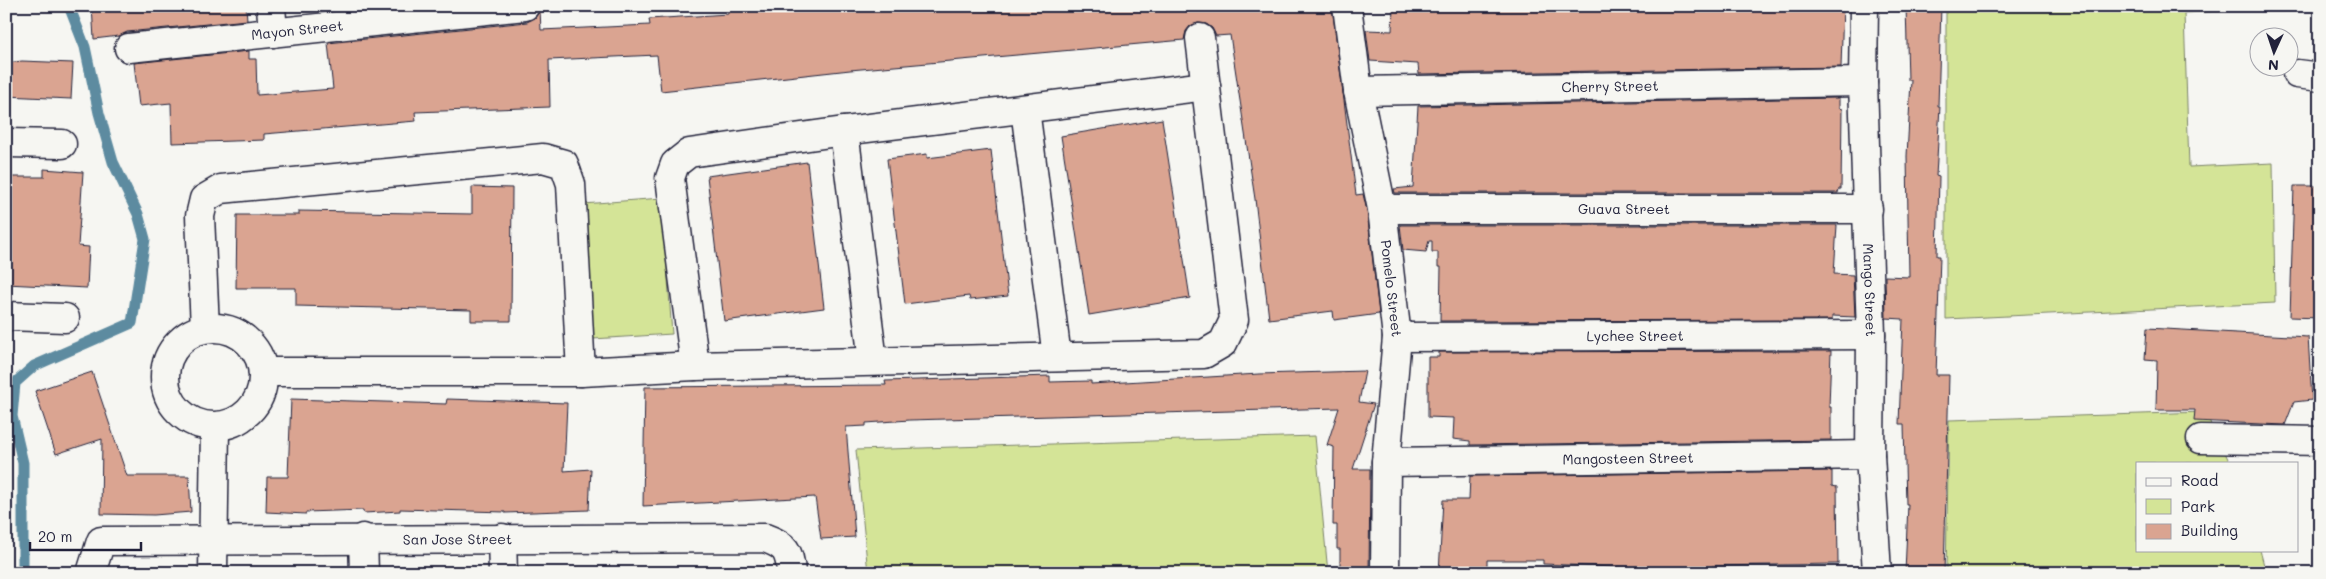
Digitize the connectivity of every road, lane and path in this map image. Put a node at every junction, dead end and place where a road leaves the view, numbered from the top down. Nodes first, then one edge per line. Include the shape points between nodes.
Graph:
1 (271, 6) edge
2 (526, 6) edge
3 (1347, 6) edge
4 (1864, 6) edge
5 (273, 33) junction
6 (1200, 38) dead end
7 (129, 48) dead end
8 (1864, 82) junction
9 (1206, 86) junction
10 (1358, 91) junction
11 (1025, 109) junction
12 (844, 131) junction
13 (6, 143) edge
14 (62, 144) dead end
15 (1382, 209) junction
16 (1868, 209) junction
17 (6, 316) edge
18 (65, 318) dead end
19 (205, 328) junction
20 (1871, 335) junction
21 (1397, 337) junction
22 (1057, 357) junction
23 (873, 362) junction
24 (696, 366) junction
25 (264, 372) junction
26 (581, 372) junction
27 (215, 427) junction
28 (2202, 439) dead end
29 (2320, 441) edge
30 (1870, 455) junction
31 (1386, 462) junction
32 (364, 538) junction
33 (502, 538) junction
34 (212, 541) junction
35 (91, 573) edge
36 (213, 573) edge
37 (364, 573) edge
38 (503, 573) edge
39 (791, 573) edge
40 (1385, 573) edge
41 (1877, 573) edge

1 - 5 street
2 - 5 street, Mayon Street
3 - 10 street, Pomelo Street
4 - 8 street, Mango Street
5 - 7 street, Mayon Street
6 - 9 street
8 - 10 street, Cherry Street
8 - 16 street, Mango Street
9 - 11 street
9 - 22 street via 1234,320 1223,343 1204,354
10 - 15 street, Pomelo Street
11 - 12 street
11 - 22 street
12 - 23 street
12 - 24 street via 689,153 675,164 670,178
13 - 14 street
15 - 16 street, Guava Street
15 - 21 street, Pomelo Street
16 - 20 street, Mango Street
17 - 18 street
19 - 25 street via 232,331 254,346
19 - 26 street via 200,216 204,199 220,189 543,158 564,164 572,184
19 - 27 street via 183,338 168,358 165,382 173,404 191,421
20 - 21 street, Lychee Street
20 - 30 street, Mango Street
21 - 31 street, Pomelo Street
22 - 23 street
23 - 24 street
24 - 26 street
25 - 26 street
25 - 27 street via 260,398 242,419
27 - 34 street
28 - 29 street
30 - 31 street, Mangosteen Street
30 - 41 street, Mango Street
31 - 40 street, Pomelo Street
32 - 33 street, San Jose Street
32 - 34 street, San Jose Street
32 - 37 street
33 - 38 street
33 - 39 street, San Jose Street via 765,538 780,543 790,558
34 - 35 street, San Jose Street via 101,541
34 - 36 street

